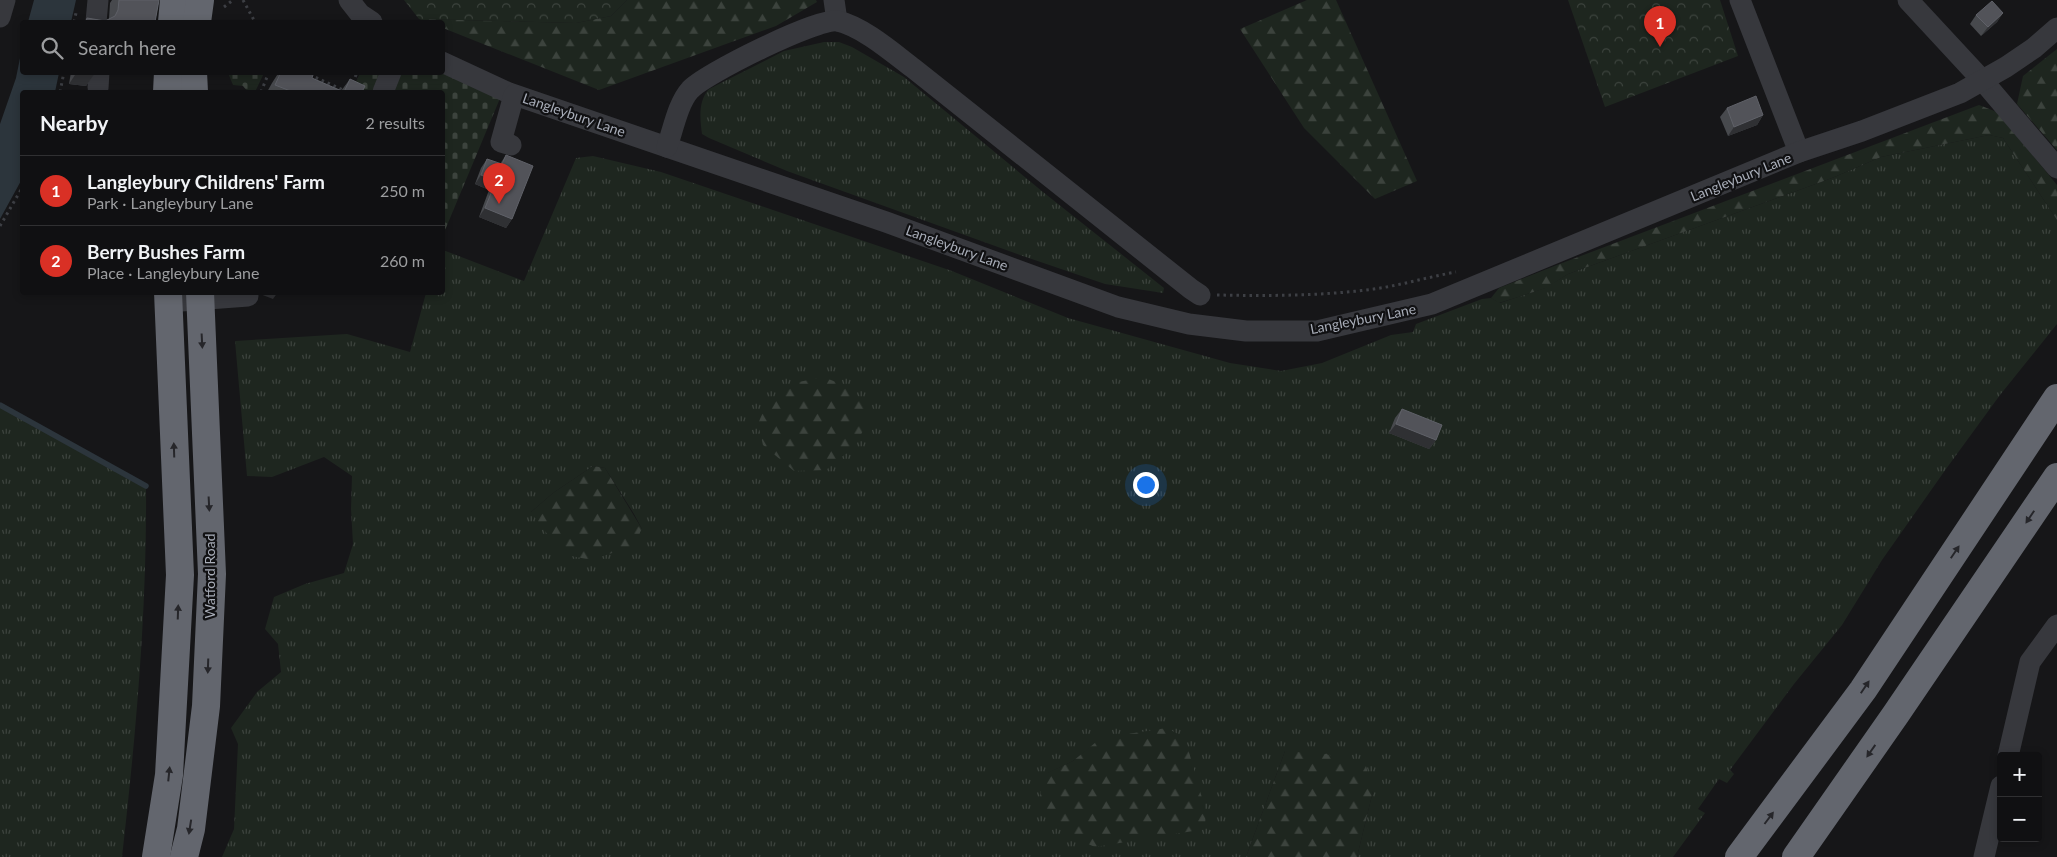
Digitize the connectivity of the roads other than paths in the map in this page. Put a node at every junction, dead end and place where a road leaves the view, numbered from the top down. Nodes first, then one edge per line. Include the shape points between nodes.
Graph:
1 (5, 0) edge
2 (98, 0) edge
3 (174, 0) edge
4 (349, 0) edge
5 (834, 0) edge
6 (1740, 0) edge
7 (1908, 0) edge
8 (212, 4) edge
9 (0, 17) edge
10 (96, 20) edge
11 (172, 20) edge
12 (199, 20) edge
13 (369, 20) edge
14 (837, 21) junction
15 (2057, 28) edge
16 (445, 63) edge
17 (168, 75) edge
18 (193, 75) edge
19 (390, 75) edge
20 (1983, 81) junction
21 (167, 90) edge
22 (194, 90) edge
23 (384, 90) edge
24 (514, 94) junction
25 (512, 145) dead end
26 (667, 147) junction
27 (1799, 152) junction
28 (2057, 168) edge
29 (1200, 294) road end
30 (200, 296) edge
31 (248, 296) dead end
32 (168, 297) edge
33 (2057, 398) edge
34 (2057, 477) edge
35 (2057, 625) edge
36 (2009, 752) edge
37 (1998, 797) edge
38 (156, 857) edge
39 (184, 857) edge
40 (1739, 857) edge
41 (1796, 857) edge
42 (1984, 857) edge

1 - 9 street
2 - 10 street
3 - 11 highway
4 - 13 street
5 - 14 street
6 - 27 street
7 - 20 street
8 - 12 highway
14 - 26 street via 820,23 780,40 702,81 690,90 681,104
14 - 29 street via 878,42 906,62 1054,190
15 - 20 street, Langleybury Lane via 2034,48
16 - 24 street, Langleybury Lane
17 - 21 highway
18 - 22 highway
19 - 23 street
20 - 27 street, Langleybury Lane via 1870,128
20 - 28 street
24 - 25 street via 501,142
24 - 26 street, Langleybury Lane
26 - 27 street, Langleybury Lane via 886,222 1118,307 1189,324 1264,331 1317,331 1432,304
30 - 31 street
30 - 32 street
30 -> 39 highway, Watford Road via 212,574 206,706
38 -> 32 highway via 169,775 180,574
40 -> 33 highway via 1863,690
34 -> 41 highway
35 - 36 street via 2030,662
37 - 42 street

